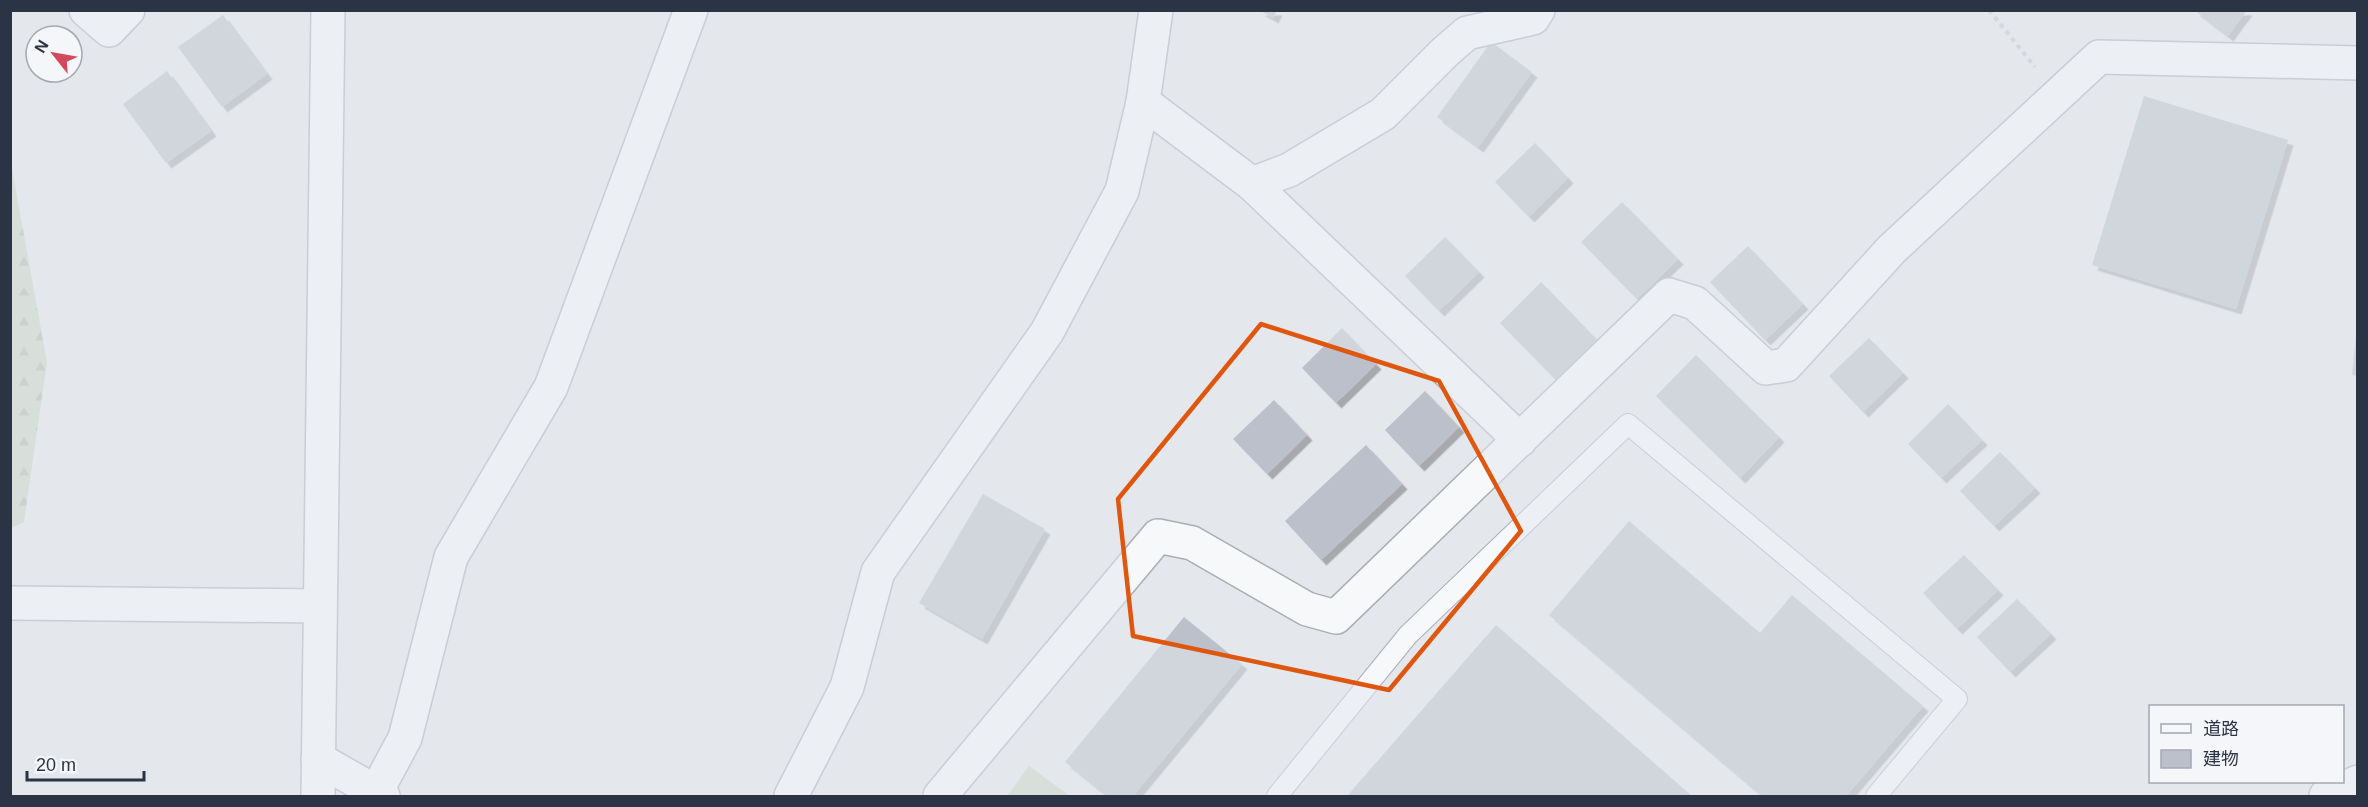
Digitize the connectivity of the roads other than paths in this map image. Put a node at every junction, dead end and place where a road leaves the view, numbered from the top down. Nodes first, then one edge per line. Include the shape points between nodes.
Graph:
1 (86, 10) edge
2 (128, 10) edge
3 (328, 10) edge
4 (691, 10) edge
5 (1156, 10) edge
6 (1538, 10) edge
7 (2358, 63) edge
8 (1143, 102) junction
9 (1252, 184) junction
10 (1520, 440) junction
11 (10, 603) edge
12 (320, 606) junction
13 (318, 759) junction
14 (2358, 782) edge
15 (380, 794) edge
16 (318, 796) edge
17 (791, 796) edge
18 (940, 796) edge
19 (1277, 796) edge
20 (1876, 796) edge
21 (2326, 796) edge

1 - 2 street via 109,30
3 - 12 street
4 - 15 street via 551,387 451,557 405,738
5 - 8 street
6 - 9 street via 1533,18 1467,33 1383,114 1289,170
7 - 10 street via 2099,57 1892,249 1786,365 1766,368 1695,303 1670,295
8 - 9 street
8 - 17 street via 1122,191 1047,332 878,572 847,687
9 - 10 street
10 - 18 street via 1336,617 1307,609 1192,543 1158,536
11 - 12 street
12 - 13 street
13 - 15 street
13 - 16 street
14 - 21 street
19 - 20 lane via 1408,635 1628,424 1956,699

